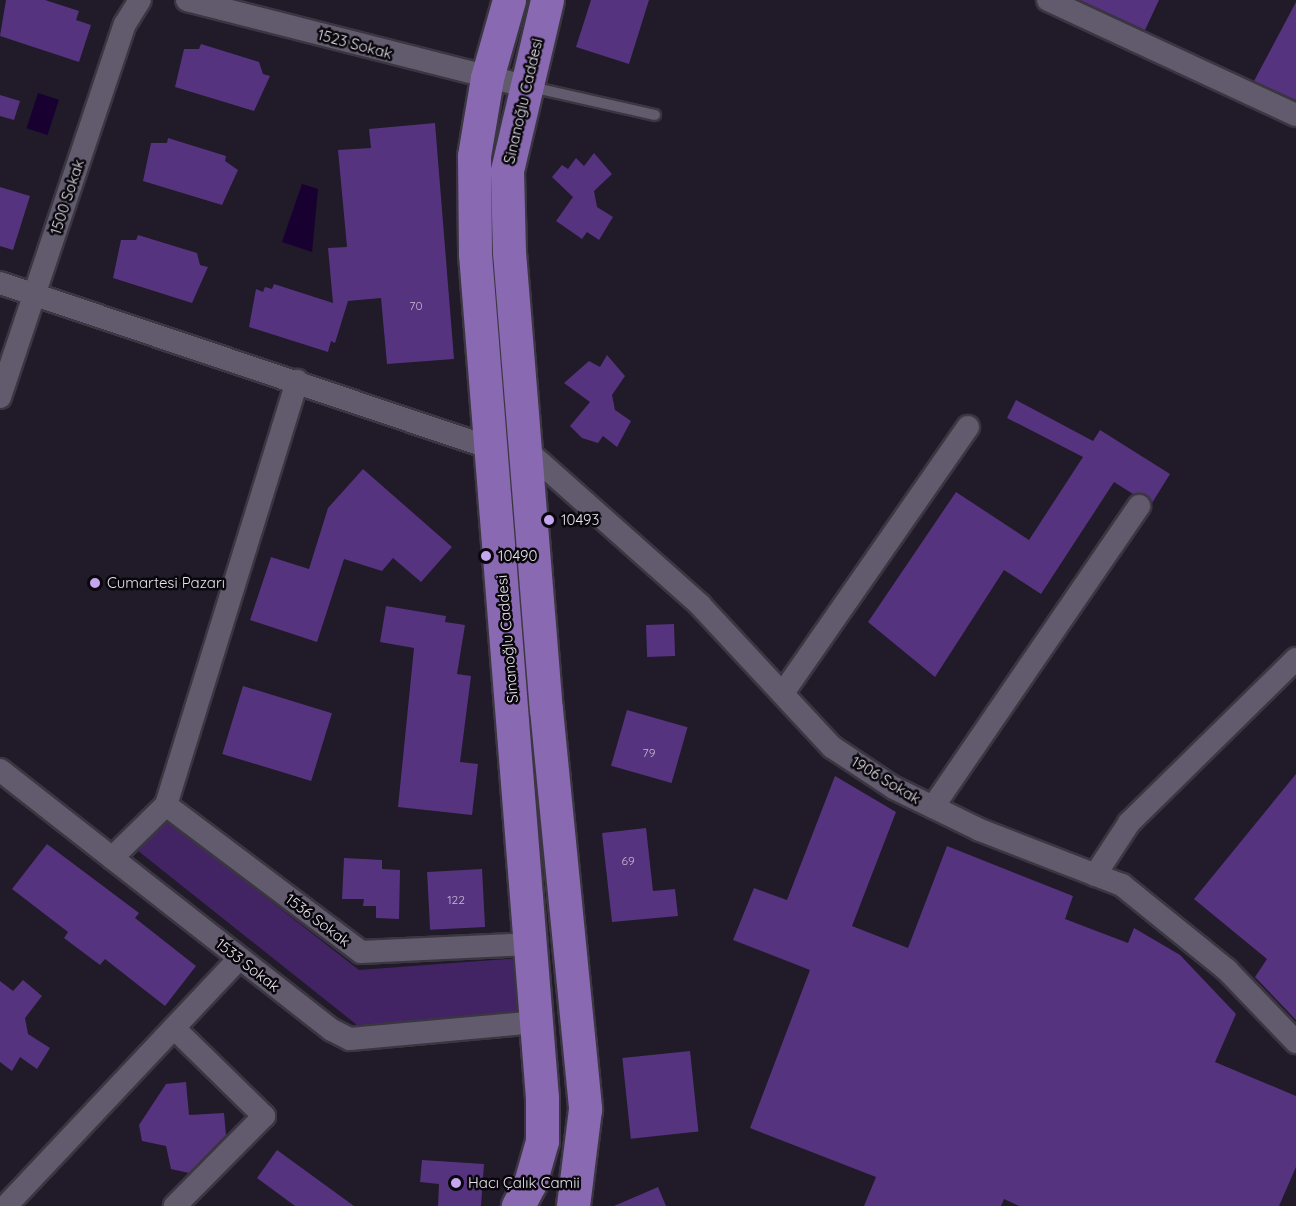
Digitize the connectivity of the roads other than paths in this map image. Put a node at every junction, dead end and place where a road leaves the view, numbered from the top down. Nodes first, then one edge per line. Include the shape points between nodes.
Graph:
1 (140, 0) edge
2 (187, 0) edge
3 (509, 0) edge
4 (547, 0) edge
5 (1048, 0) edge
6 (487, 78) junction
7 (525, 86) junction
8 (1296, 115) edge
9 (656, 116) dead end
10 (0, 283) edge
11 (35, 294) junction
12 (297, 381) junction
13 (0, 397) edge
14 (968, 427) dead end
15 (491, 448) junction
16 (524, 448) junction
17 (1139, 506) dead end
18 (1296, 659) edge
19 (783, 693) junction
20 (0, 770) edge
21 (166, 805) junction
22 (933, 807) junction
23 (112, 858) junction
24 (1095, 875) junction
25 (533, 944) junction
26 (239, 959) junction
27 (538, 1022) junction
28 (174, 1028) junction
29 (1296, 1042) edge
30 (6, 1206) edge
31 (175, 1206) edge
32 (518, 1206) edge
33 (573, 1206) edge

1 - 11 street, 1500 Sokak via 125,24
2 - 6 street, 1523 Sokak
3 - 6 main road, Si̇nanoğlu Caddesi
4 - 7 main road, Si̇nanoğlu Caddesi
5 - 8 street
6 - 7 street, 1523 Sokak
6 - 15 main road, Si̇nanoğlu Caddesi via 474,167 475,254
7 - 9 lane
7 - 16 main road, Si̇nanoğlu Caddesi via 507,171
10 - 11 street
11 - 12 street
11 - 13 street, 1500 Sokak
12 - 15 street
12 - 21 street
14 - 19 street
15 - 25 main road, Si̇nanoğlu Caddesi
16 - 19 street, 1906 Sokak via 700,605
16 - 33 main road, Si̇nanoğlu Caddesi via 585,1108
17 - 22 street
18 - 24 street via 1129,823
19 - 22 street, 1906 Sokak via 832,747
20 - 23 street, 1533 Sokak
21 - 23 street
21 - 25 street, 1536 Sokak via 361,952
22 - 24 street, 1906 Sokak
23 - 26 street, 1533 Sokak
24 - 29 street, 1906 Sokak via 1122,885 1227,970
25 - 27 main road, Si̇nanoğlu Caddesi
26 - 27 street, 1533 Sokak via 350,1039
26 - 28 street
27 - 32 main road, Si̇nanoğlu Caddesi via 542,1141
28 - 30 street
28 - 31 street via 264,1116

